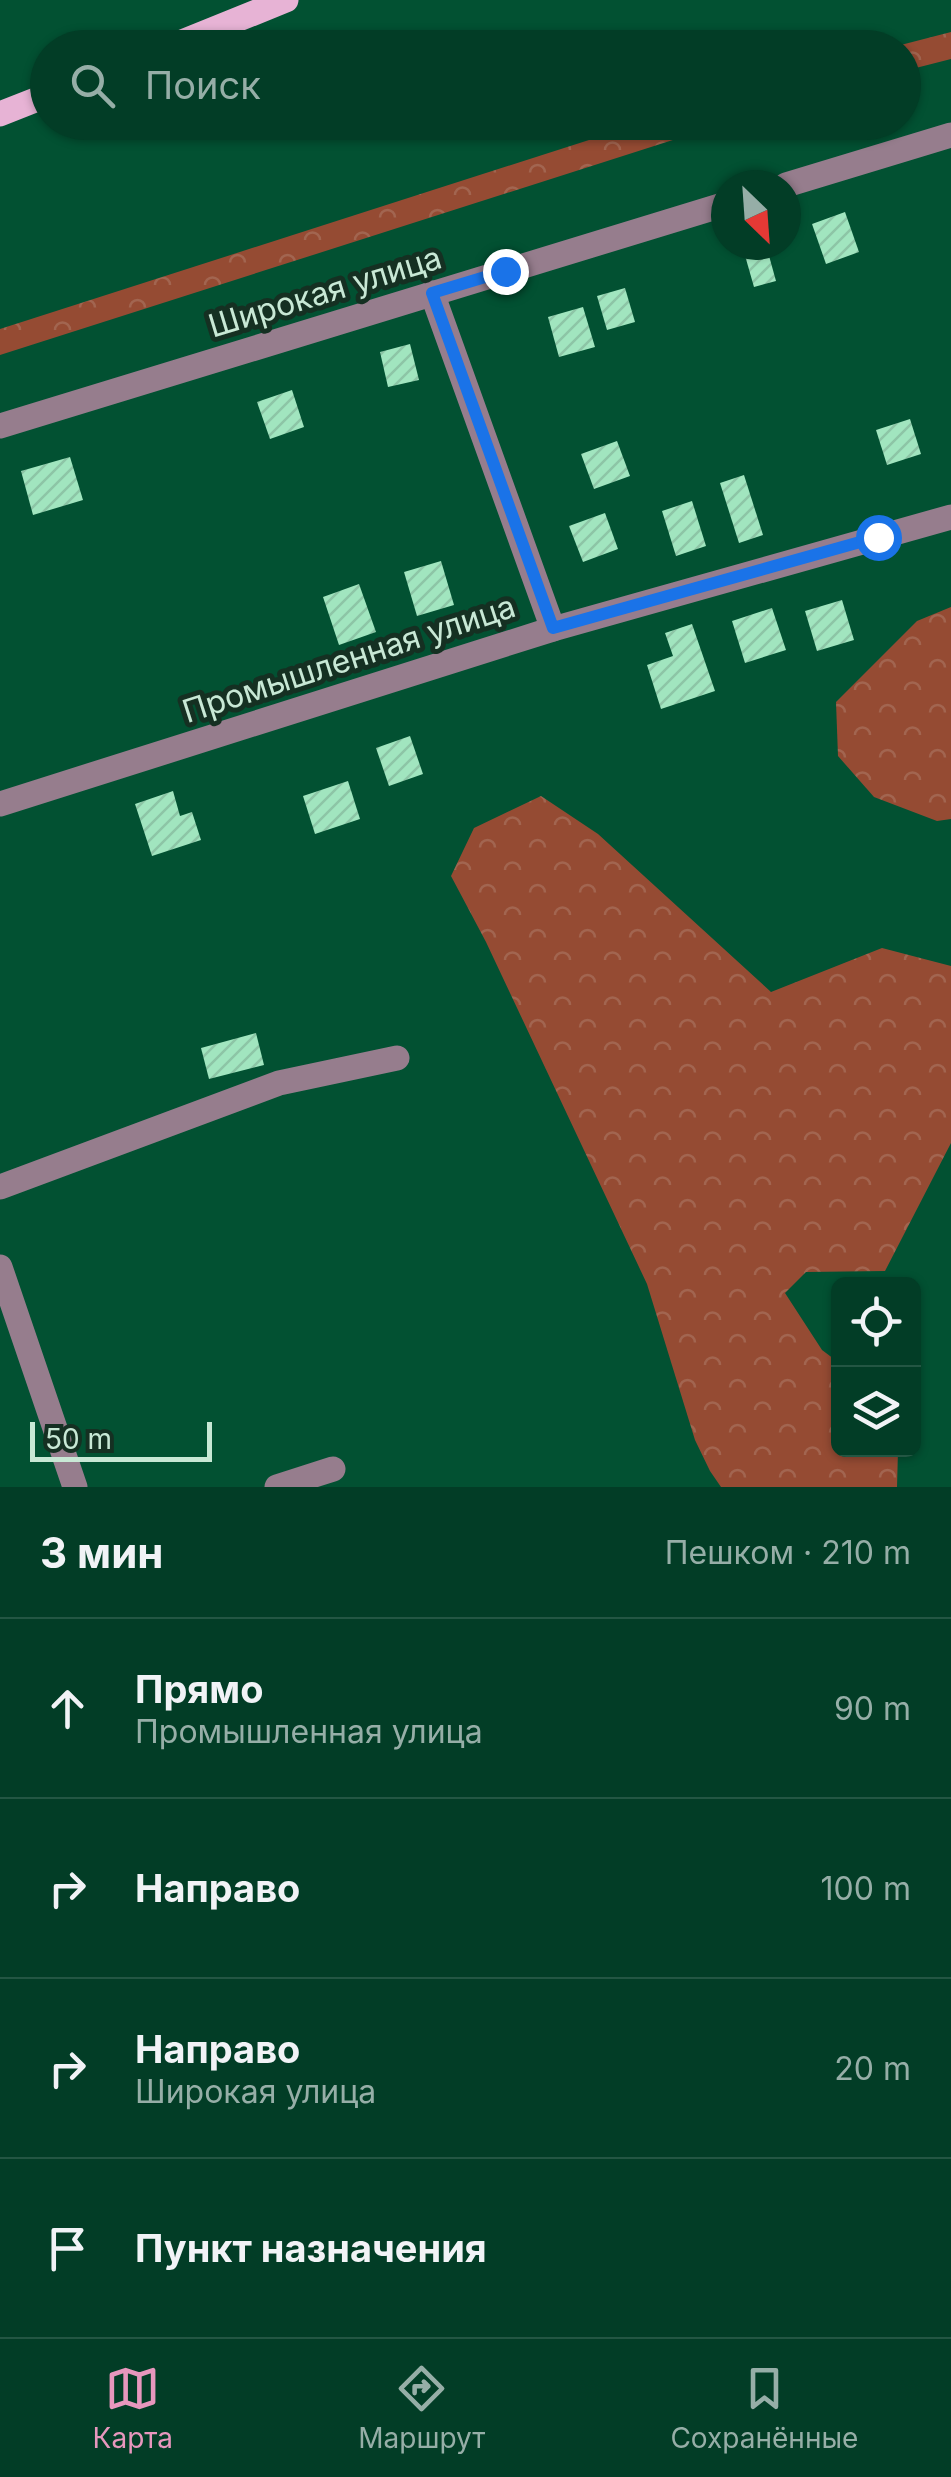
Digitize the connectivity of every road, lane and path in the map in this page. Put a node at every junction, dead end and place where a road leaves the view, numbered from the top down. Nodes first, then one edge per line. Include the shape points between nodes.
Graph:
1 (286, 0) edge
2 (212, 30) edge
3 (30, 103) edge
4 (0, 114) edge
5 (951, 135) edge
6 (801, 181) edge
7 (711, 209) edge
8 (432, 293) junction
9 (0, 426) edge
10 (951, 516) edge
11 (553, 628) junction
12 (0, 804) edge
13 (397, 1058) dead end
14 (0, 1187) edge
15 (0, 1268) edge
16 (333, 1469) dead end
17 (75, 1487) edge
18 (277, 1487) edge

1 - 2 main road
3 - 4 main road
5 - 6 street
7 - 8 street, Широкая улица
8 - 9 street, Широкая улица
8 - 11 street
10 - 11 street, Промышленная улица
11 - 12 street, Промышленная улица
13 - 14 street via 279,1084
15 - 17 street
16 - 18 street

